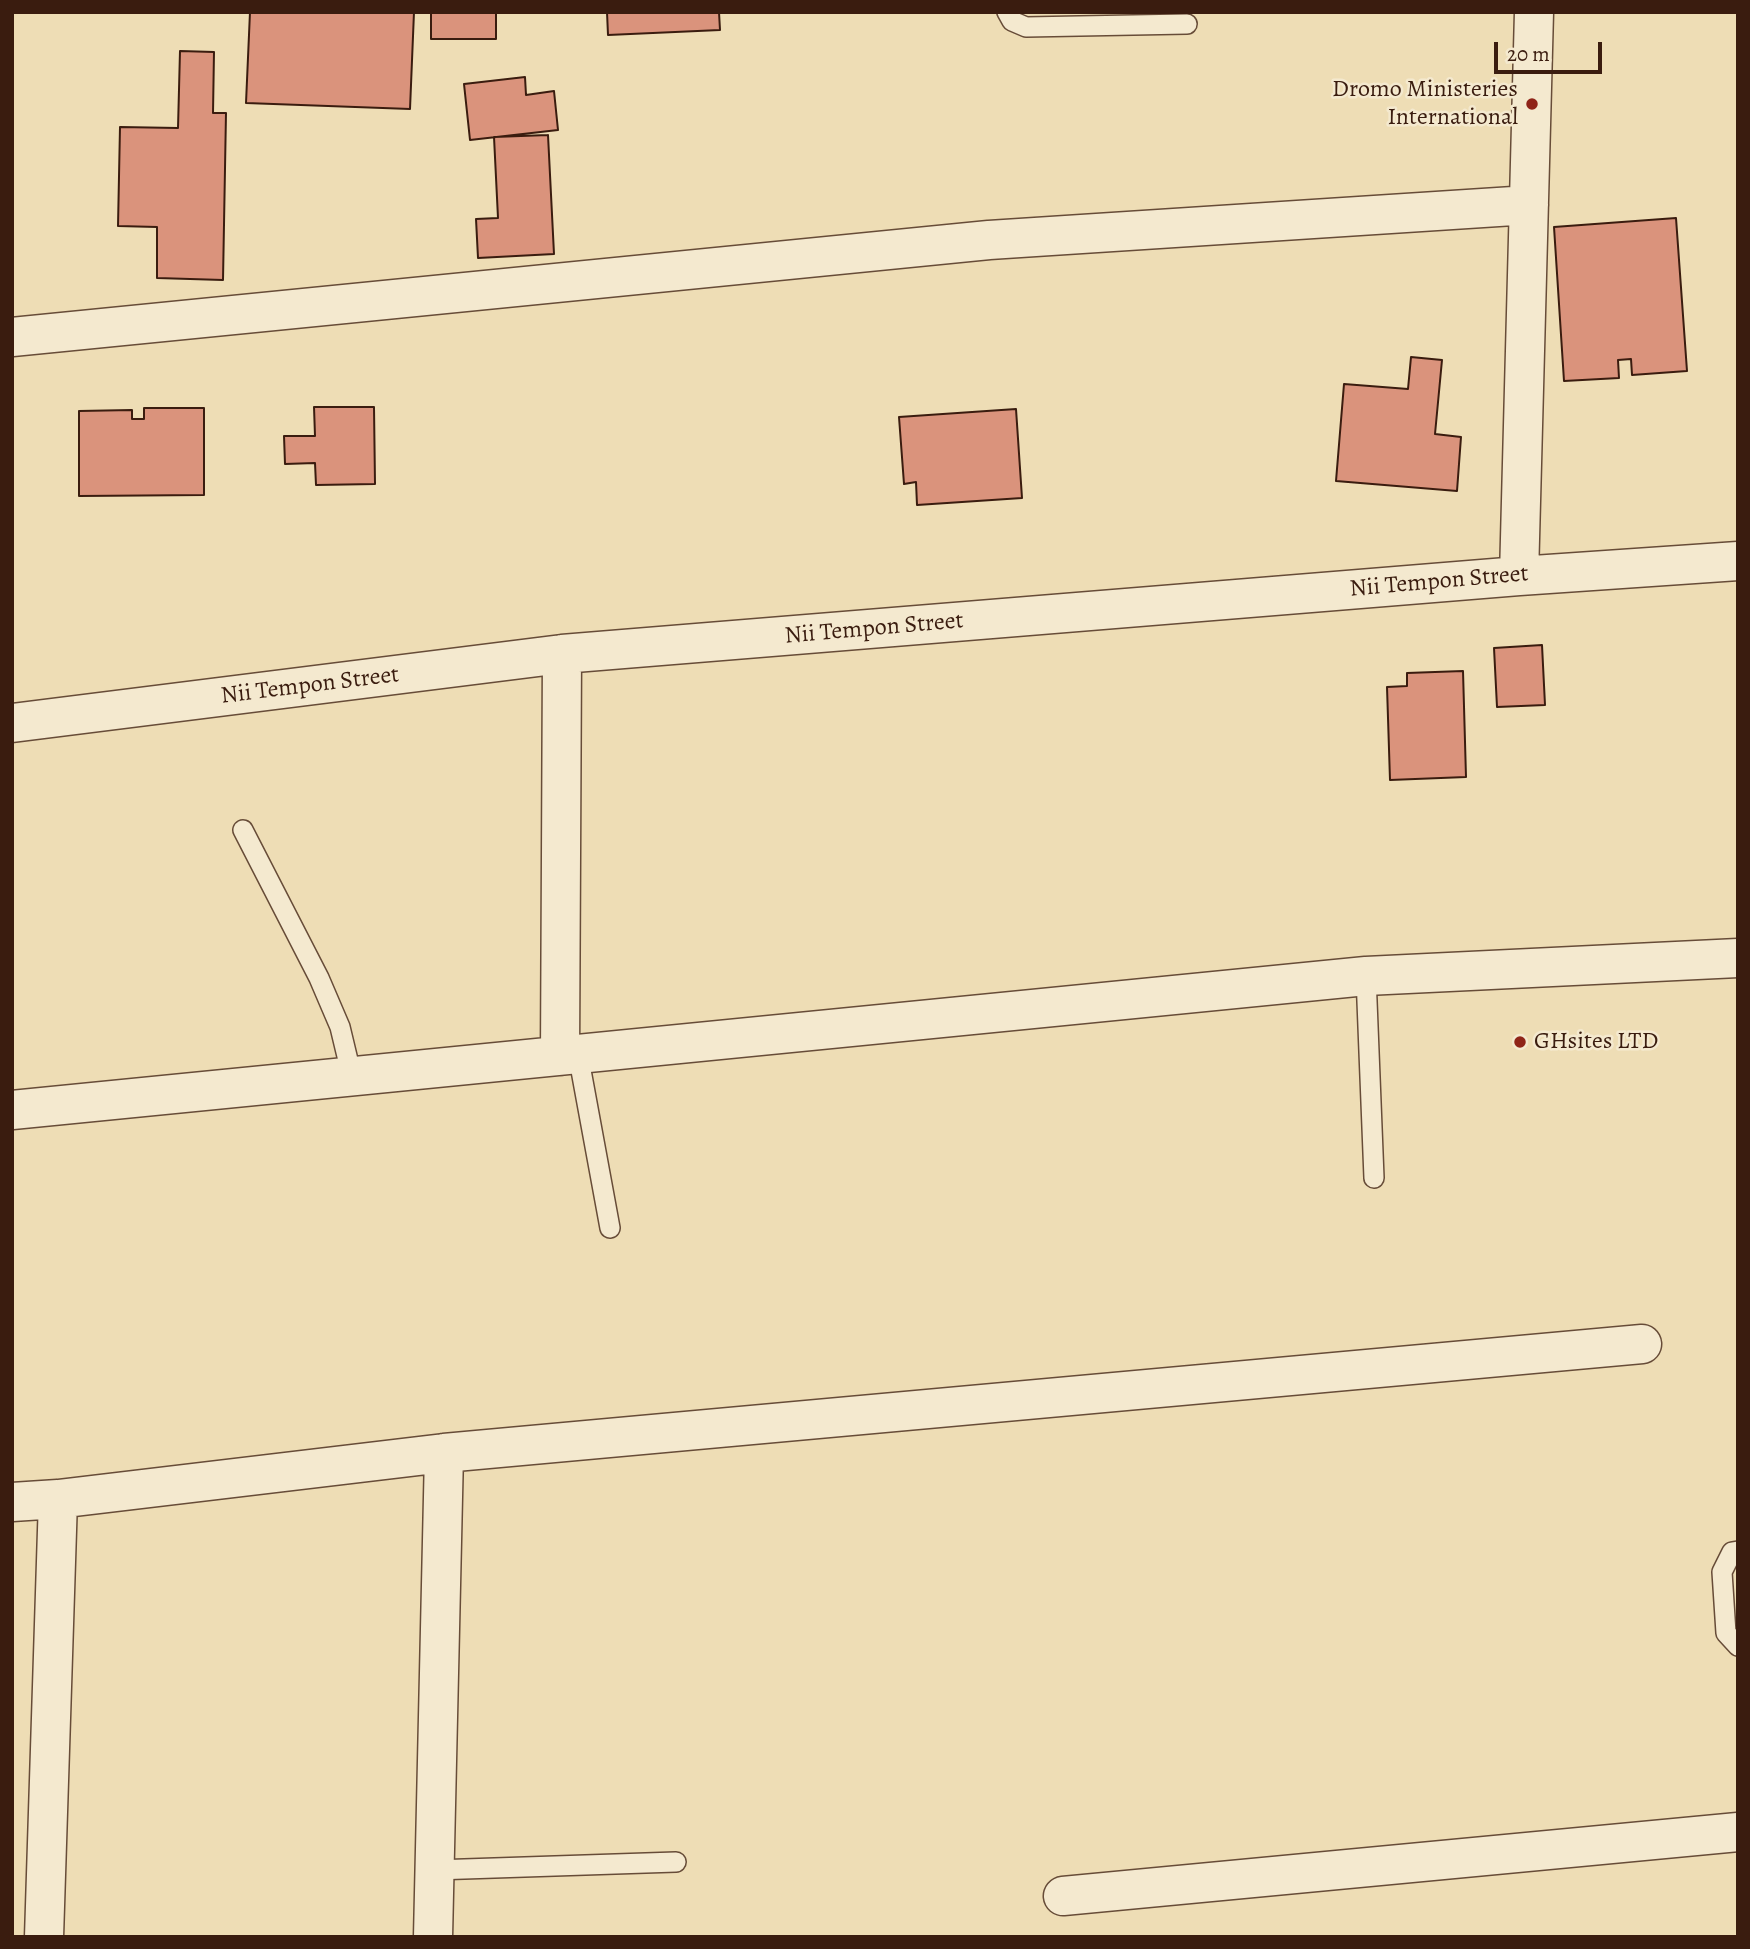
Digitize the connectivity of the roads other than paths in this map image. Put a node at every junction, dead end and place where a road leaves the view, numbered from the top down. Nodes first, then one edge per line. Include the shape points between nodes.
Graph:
1 (1007, 12) edge
2 (1534, 12) edge
3 (1187, 24) dead end
4 (1530, 205) junction
5 (12, 337) edge
6 (1738, 561) edge
7 (1519, 576) junction
8 (562, 654) junction
9 (12, 723) edge
10 (243, 830) dead end
11 (1738, 958) edge
12 (1366, 976) junction
13 (569, 1055) junction
14 (352, 1077) junction
15 (12, 1110) edge
16 (1374, 1178) dead end
17 (610, 1228) dead end
18 (1642, 1344) dead end
19 (444, 1452) junction
20 (58, 1499) junction
21 (12, 1502) edge
22 (1738, 1551) edge
23 (1738, 1646) edge
24 (1738, 1832) edge
25 (676, 1862) dead end
26 (434, 1870) junction
27 (1063, 1896) dead end
28 (44, 1937) edge
29 (433, 1937) edge

1 - 3 lane via 1012,21 1026,27
2 - 4 street
4 - 5 street via 989,240
4 - 7 street
6 - 7 street, Nii Tempon Street
7 - 8 street, Nii Tempon Street
8 - 9 street, Nii Tempon Street
8 - 13 street
10 - 14 lane via 319,978 340,1027
11 - 12 street
12 - 13 street
12 - 16 lane
13 - 14 street
13 - 17 lane
14 - 15 street
18 - 19 street
19 - 20 street
19 - 26 street
20 - 21 street
20 - 28 street
22 - 23 lane via 1732,1552 1722,1572 1726,1633
24 - 27 street
25 - 26 lane
26 - 29 street

